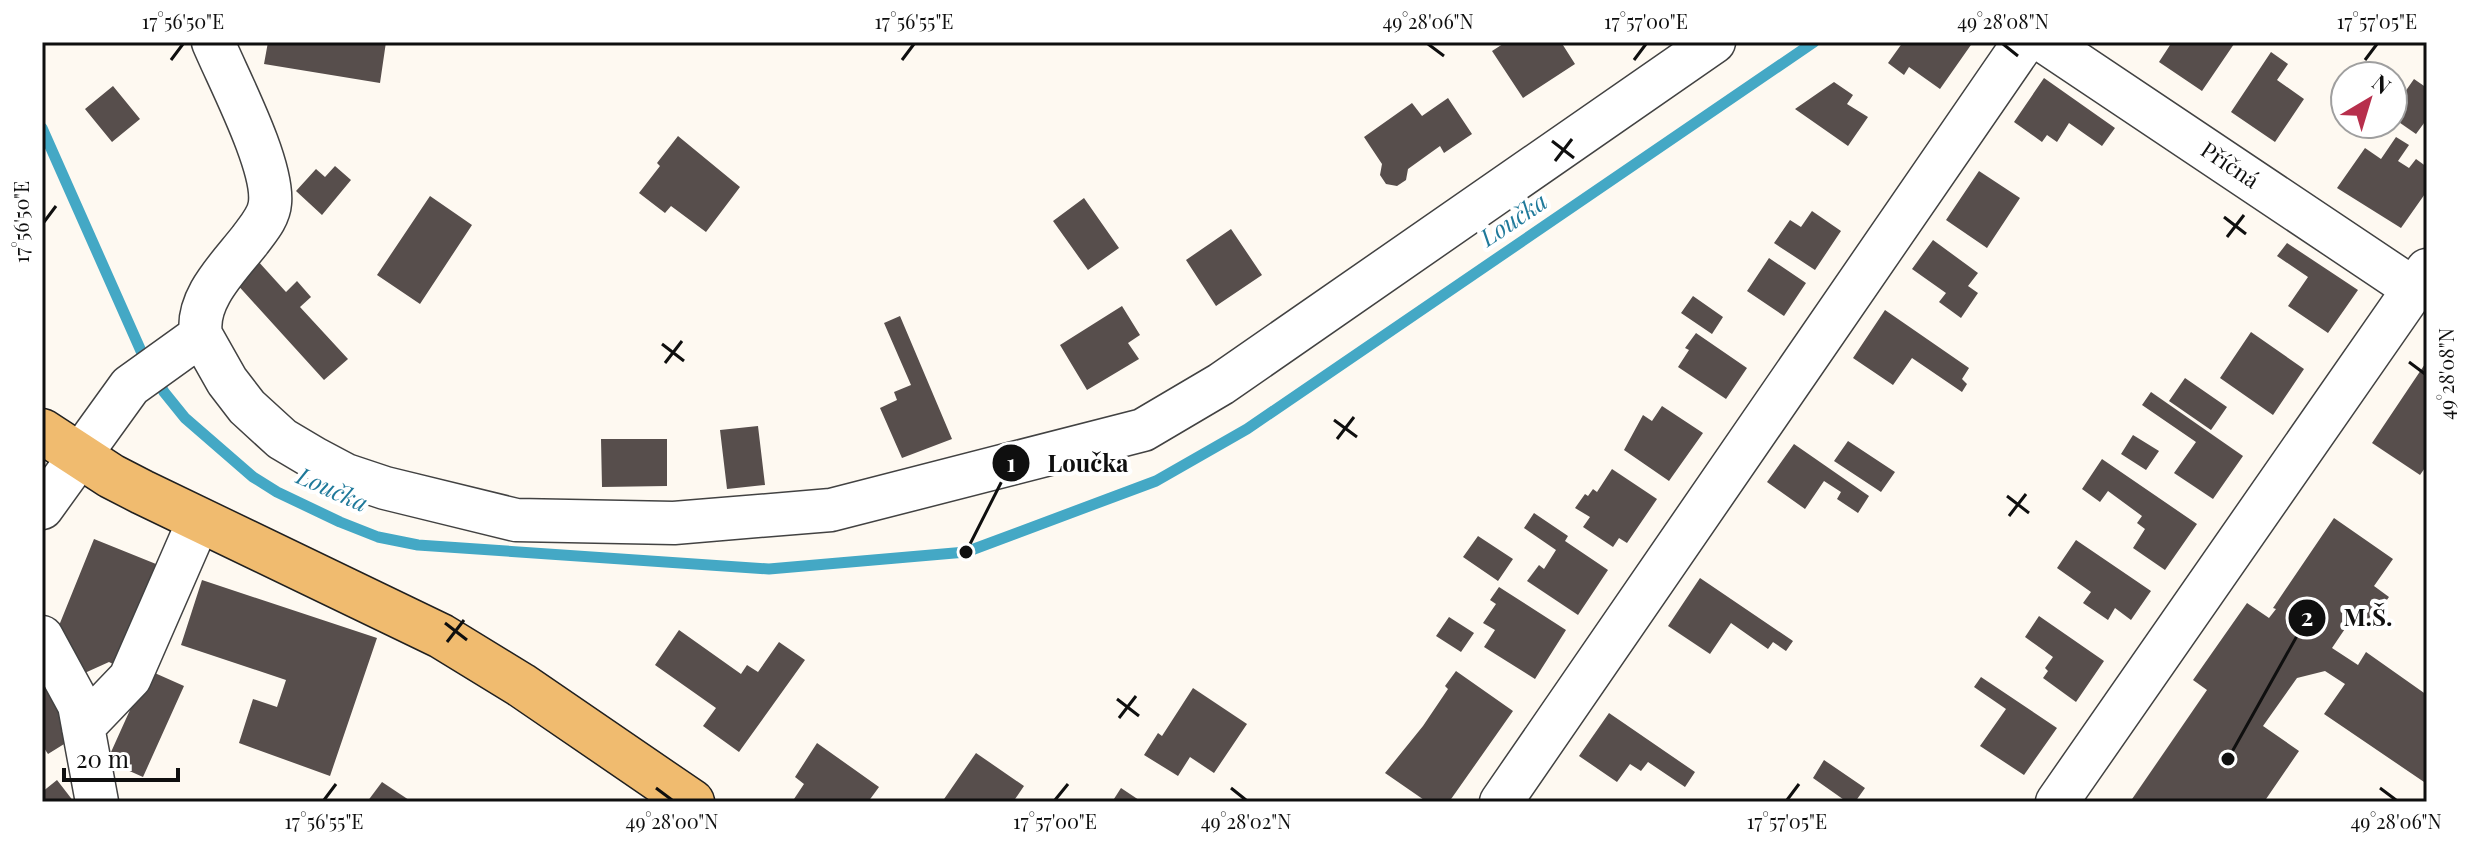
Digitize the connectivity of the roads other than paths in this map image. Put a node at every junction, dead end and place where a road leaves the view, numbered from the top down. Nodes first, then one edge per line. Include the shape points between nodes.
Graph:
1 (213, 42) edge
2 (1714, 42) edge
3 (2024, 42) edge
4 (2045, 42) edge
5 (2421, 279) edge
6 (187, 345) junction
7 (42, 431) edge
8 (78, 456) junction
9 (42, 508) edge
10 (199, 520) junction
11 (42, 637) edge
12 (83, 727) junction
13 (97, 802) edge
14 (692, 802) edge
15 (1501, 802) edge
16 (2057, 802) edge

1 - 6 street via 267,168 270,206 207,298
2 - 6 street via 1221,384 1143,430 831,510 674,523 516,520 385,488 335,470 274,433
3 - 15 street
4 - 5 street, Příčná
5 - 16 street
6 - 8 street via 130,386
7 - 8 main road
8 - 9 street
8 - 10 main road
10 - 12 street via 130,678
10 - 14 main road via 454,644
11 - 12 street via 79,705
12 - 13 street

